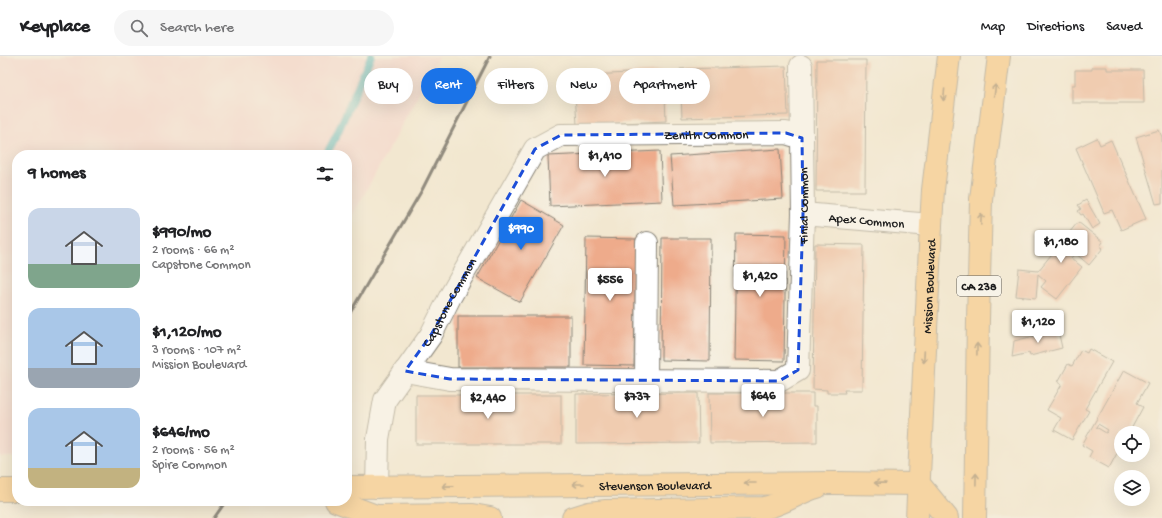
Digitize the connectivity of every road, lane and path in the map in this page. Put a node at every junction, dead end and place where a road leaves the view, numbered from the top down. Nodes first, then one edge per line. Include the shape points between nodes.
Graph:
1 (949, 56) edge
2 (1000, 56) edge
3 (802, 66) dead end
4 (561, 135) joint
5 (802, 138) junction
6 (803, 214) junction
7 (931, 225) junction
8 (647, 243) dead end
9 (405, 371) junction
10 (646, 381) junction
11 (834, 483) junction
12 (919, 484) junction
13 (352, 487) edge
14 (377, 487) junction
15 (0, 490) edge
16 (12, 490) edge
17 (349, 506) edge
18 (490, 518) edge
19 (573, 518) edge
20 (917, 518) edge
21 (947, 518) edge
22 (976, 518) edge

1 -> 7 main road, Mission Boulevard
22 -> 2 main road, CA 238 via 981,199
3 - 5 street, Finial Common
4 - 5 street, Zenith Common via 786,133
4 - 9 street, Capstone Common via 536,149 450,297 431,335
5 - 6 street, Finial Common
6 - 7 street, Apex Common
6 - 10 street, Finial Common via 798,370 779,381
7 -> 12 main road, Mission Boulevard
8 - 10 street
9 - 10 street via 450,379
9 - 14 street, Capstone Common via 385,400 378,439
12 -> 11 main road, Stevenson Boulevard
11 -> 14 main road, Stevenson Boulevard
11 - 19 main road via 810,489 764,508 606,511
12 - 20 main road, Mission Boulevard
12 - 21 main road
13 - 14 main road, Stevenson Boulevard
15 - 16 main road
17 - 18 main road via 376,516 473,515

